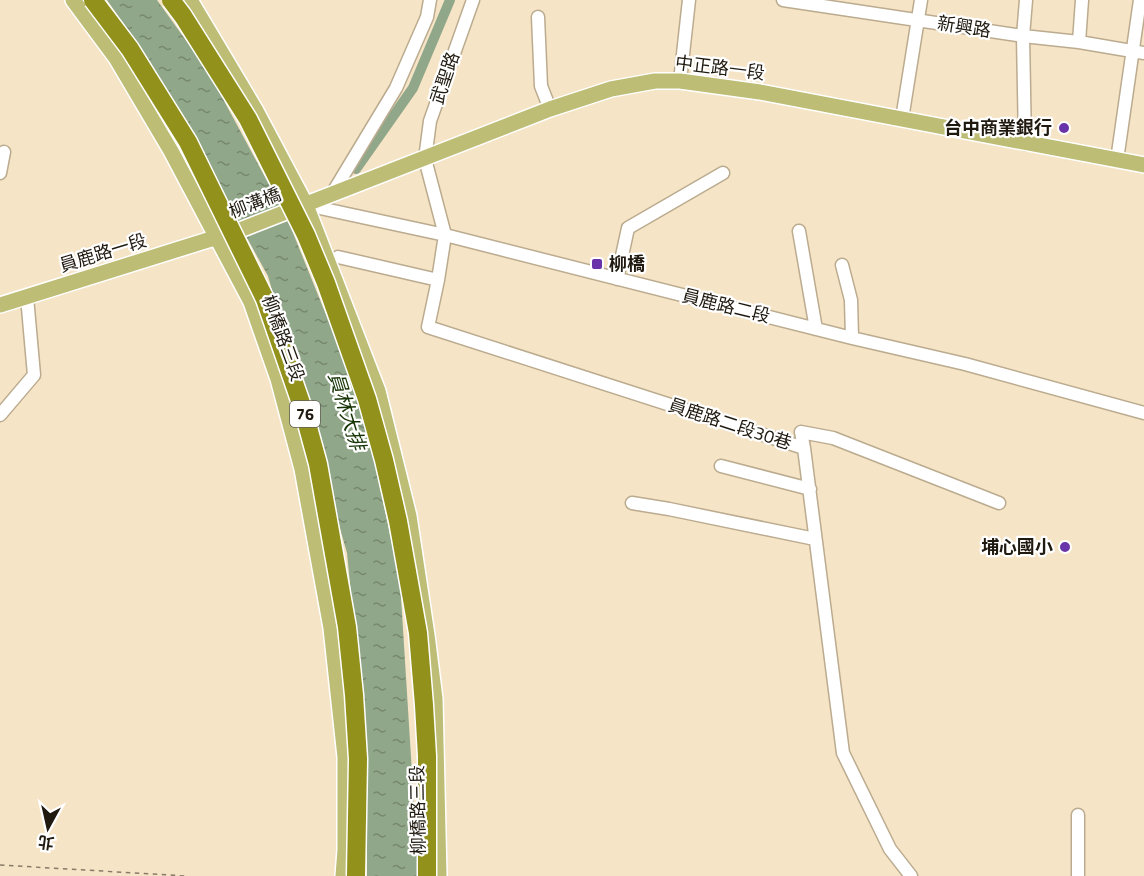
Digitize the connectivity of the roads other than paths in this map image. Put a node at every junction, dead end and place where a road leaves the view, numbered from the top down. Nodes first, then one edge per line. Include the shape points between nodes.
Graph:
1 (73, 0) edge
2 (93, 0) edge
3 (171, 0) edge
4 (190, 0) edge
5 (430, 0) edge
6 (473, 0) edge
7 (689, 0) edge
8 (783, 0) edge
9 (921, 0) edge
10 (1026, 0) edge
11 (1082, 0) edge
12 (1140, 0) edge
13 (804, 2) edge
14 (538, 17) dead end
15 (918, 20) junction
16 (1023, 36) junction
17 (1079, 42) junction
18 (1138, 52) edge
19 (680, 81) junction
20 (550, 109) junction
21 (902, 119) junction
22 (1025, 144) junction
23 (4, 152) dead end
24 (424, 159) junction
25 (1117, 160) junction
26 (1144, 165) edge
27 (0, 173) edge
28 (723, 173) dead end
29 (332, 194) junction
30 (306, 205) junction
31 (799, 231) dead end
32 (445, 235) junction
33 (217, 238) junction
34 (338, 257) dead end
35 (842, 265) dead end
36 (617, 279) junction
37 (438, 280) junction
38 (27, 297) junction
39 (0, 305) edge
40 (816, 329) junction
41 (852, 338) junction
42 (1144, 413) edge
43 (0, 415) edge
44 (804, 448) junction
45 (721, 466) dead end
46 (810, 489) junction
47 (632, 503) dead end
48 (999, 503) dead end
49 (815, 539) junction
50 (1078, 815) dead end
51 (343, 876) edge
52 (356, 876) edge
53 (428, 876) edge
54 (439, 876) edge
55 (911, 876) edge
56 (1078, 876) edge

1 - 33 main road, 柳橋路三段 via 116,58
2 - 52 highway, 76, bridge via 130,49 188,142 265,298 303,409 318,464 347,627 358,759
3 - 53 highway, bridge via 248,119 306,235 368,399 398,520 418,633 427,756
4 - 30 main road, 柳橋路三段
5 - 29 street via 427,17 396,88
6 - 24 street, 武聖路 via 430,121
7 - 19 street
8 - 13 street, 新興路
9 - 15 street
10 - 16 street
11 - 17 street
12 - 18 street
13 - 15 street, 新興路
14 - 20 street via 541,86
15 - 16 street, 新興路
15 - 21 street
16 - 17 street, 新興路
16 - 22 street
17 - 18 street, 新興路
18 - 25 street
19 - 20 main road, 中正路一段 via 611,89
19 - 21 main road, 中正路一段
20 - 24 main road, 中正路一段
21 - 22 main road, 中正路一段
22 - 25 main road, 中正路一段
23 - 27 street
24 - 29 main road, 中正路一段
24 - 32 street, 員鹿路二段30巷
25 - 26 main road, 中正路一段
28 - 36 street via 628,228
29 - 30 main road, 中正路一段
30 - 32 street, 員鹿路二段
30 - 33 main road, 柳溝橋
30 - 54 main road, 柳橋路三段 via 378,391 409,516 435,699
31 - 40 street
32 - 36 street, 員鹿路二段
32 - 37 street, 員鹿路二段30巷
33 - 38 main road, 員鹿路一段
33 - 51 main road, 柳橋路三段 via 251,302 278,379 302,469 331,628 345,757
34 - 37 street
35 - 41 street via 851,300
36 - 40 street, 員鹿路二段
37 - 44 street, 員鹿路二段30巷 via 428,327
38 - 39 main road, 員鹿路一段
38 - 43 street via 34,375
40 - 41 street, 員鹿路二段
41 - 42 street, 員鹿路二段
44 - 46 street, 員鹿路二段30巷
44 - 48 street via 801,432 833,438
45 - 46 street
46 - 49 street, 員鹿路二段30巷
47 - 49 street
49 - 55 street, 員鹿路二段30巷 via 843,753 890,849
50 - 56 street

